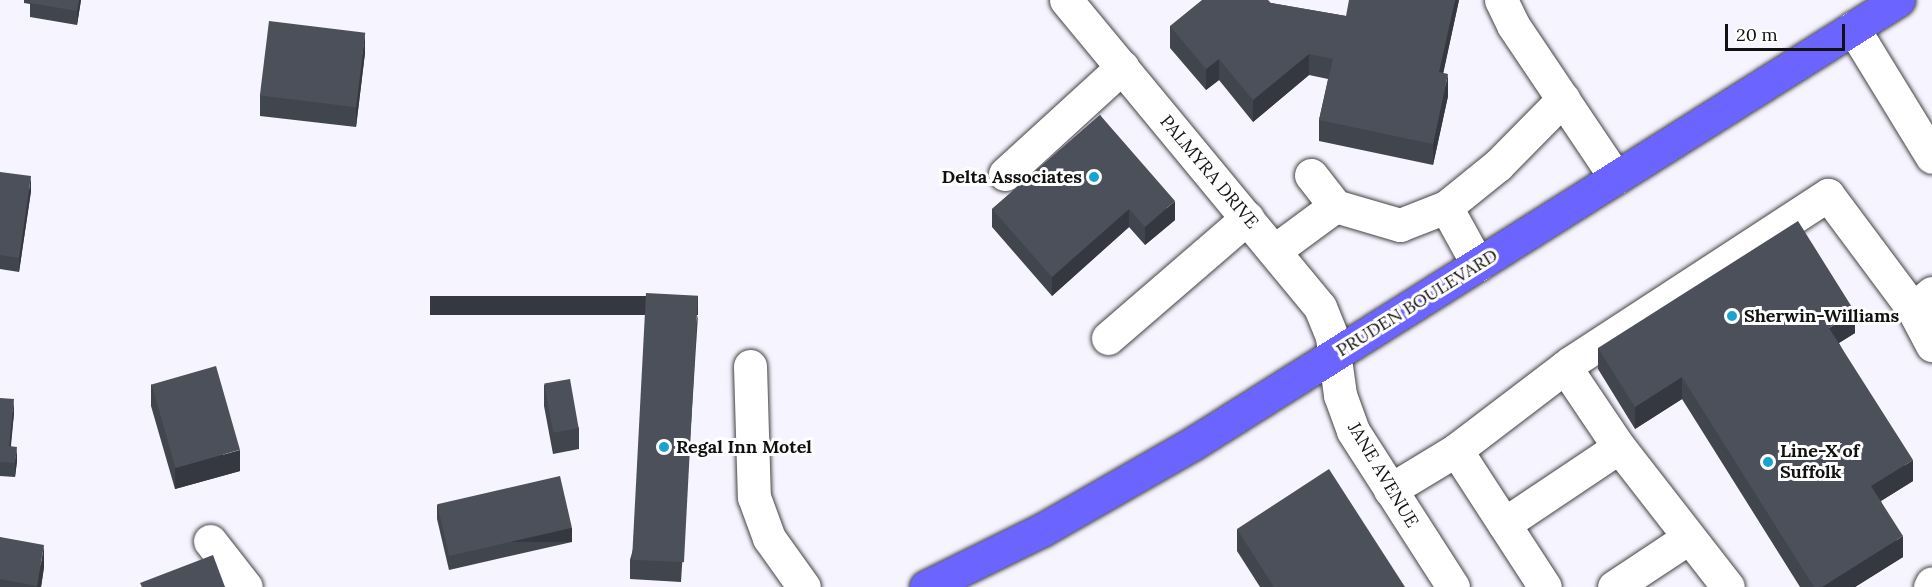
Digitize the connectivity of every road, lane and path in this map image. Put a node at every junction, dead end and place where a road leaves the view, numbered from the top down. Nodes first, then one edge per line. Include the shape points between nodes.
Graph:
1 (1066, 0) edge
2 (1502, 0) edge
3 (1898, 0) edge
4 (1853, 28) junction
5 (1122, 67) junction
6 (1563, 99) junction
7 (1932, 157) edge
8 (1005, 174) dead end
9 (1311, 175) dead end
10 (1616, 178) junction
11 (1335, 206) junction
12 (1446, 207) junction
13 (1247, 218) junction
14 (1274, 251) junction
15 (1478, 265) junction
16 (1922, 301) edge
17 (1108, 338) dead end
18 (1932, 345) edge
19 (1335, 354) junction
20 (750, 366) dead end
21 (1566, 367) junction
22 (1619, 447) junction
23 (1456, 450) junction
24 (1390, 490) junction
25 (1504, 524) junction
26 (1688, 538) junction
27 (210, 541) dead end
28 (1932, 582) edge
29 (246, 587) edge
30 (804, 587) edge
31 (926, 587) edge
32 (1453, 587) edge
33 (1545, 587) edge
34 (1614, 587) edge
35 (1728, 587) edge
36 (1930, 587) edge

1 - 5 street, PALMYRA DRIVE
2 - 6 street via 1513,25
3 - 4 main road, PRUDEN BOULEVARD
4 - 7 street
4 - 10 main road, PRUDEN BOULEVARD
5 - 8 street
5 - 13 street, PALMYRA DRIVE
6 - 10 street
6 - 12 street via 1498,165
9 - 11 street
10 - 15 main road, PRUDEN BOULEVARD
11 - 12 street via 1401,225
11 - 14 street
12 - 15 street
13 - 14 street, PALMYRA DRIVE
13 - 17 street
14 - 19 street, PALMYRA DRIVE via 1320,307
15 - 19 main road, PRUDEN BOULEVARD
16 - 18 street
16 - 21 street via 1828,195
19 - 24 street, JANE AVENUE via 1340,395 1353,431
19 - 31 main road, PRUDEN BOULEVARD via 1194,443 1052,524
20 - 30 street via 754,497 769,538
21 - 22 street
21 - 23 street
22 - 25 street
22 - 26 street
23 - 24 street
23 - 25 street
24 - 32 street, JANE AVENUE
25 - 33 street
26 - 34 street
26 - 35 street
27 - 29 street
28 - 36 street

